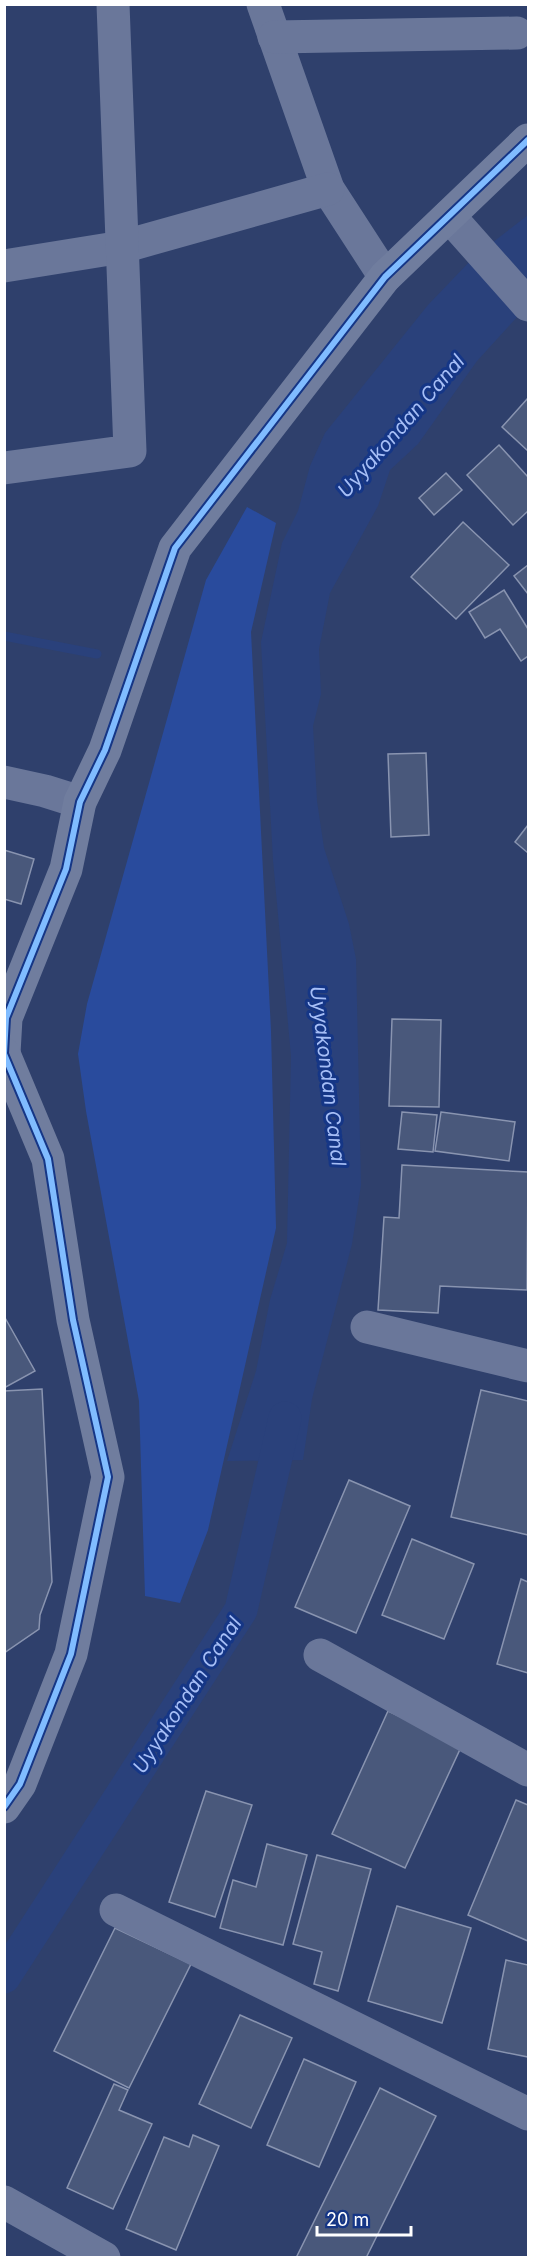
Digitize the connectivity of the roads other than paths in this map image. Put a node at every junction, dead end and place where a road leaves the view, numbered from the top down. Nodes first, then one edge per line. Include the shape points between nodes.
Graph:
1 (113, 4) edge
2 (263, 4) edge
3 (517, 33) dead end
4 (274, 37) junction
5 (528, 140) edge
6 (328, 189) junction
7 (449, 216) junction
8 (122, 247) junction
9 (4, 266) edge
10 (385, 277) junction
11 (528, 305) edge
12 (4, 468) edge
13 (4, 782) edge
14 (80, 802) junction
15 (4, 1054) edge
16 (367, 1326) dead end
17 (528, 1366) edge
18 (320, 1655) dead end
19 (528, 1770) edge
20 (4, 1807) edge
21 (116, 1910) dead end
22 (528, 2114) edge
23 (4, 2202) edge
24 (104, 2258) edge

1 - 8 street
2 - 4 street
3 - 4 street
4 - 6 street
5 - 7 street
6 - 8 street
6 - 10 street
7 - 10 street
7 - 11 street
8 - 9 street
8 - 12 street via 130,452
10 - 14 street via 175,548 105,750
13 - 14 street
14 - 15 street via 66,868 6,1017
15 - 20 street via 48,1159 73,1320 108,1477 71,1654 21,1784
16 - 17 street
18 - 19 street
21 - 22 street
23 - 24 street

